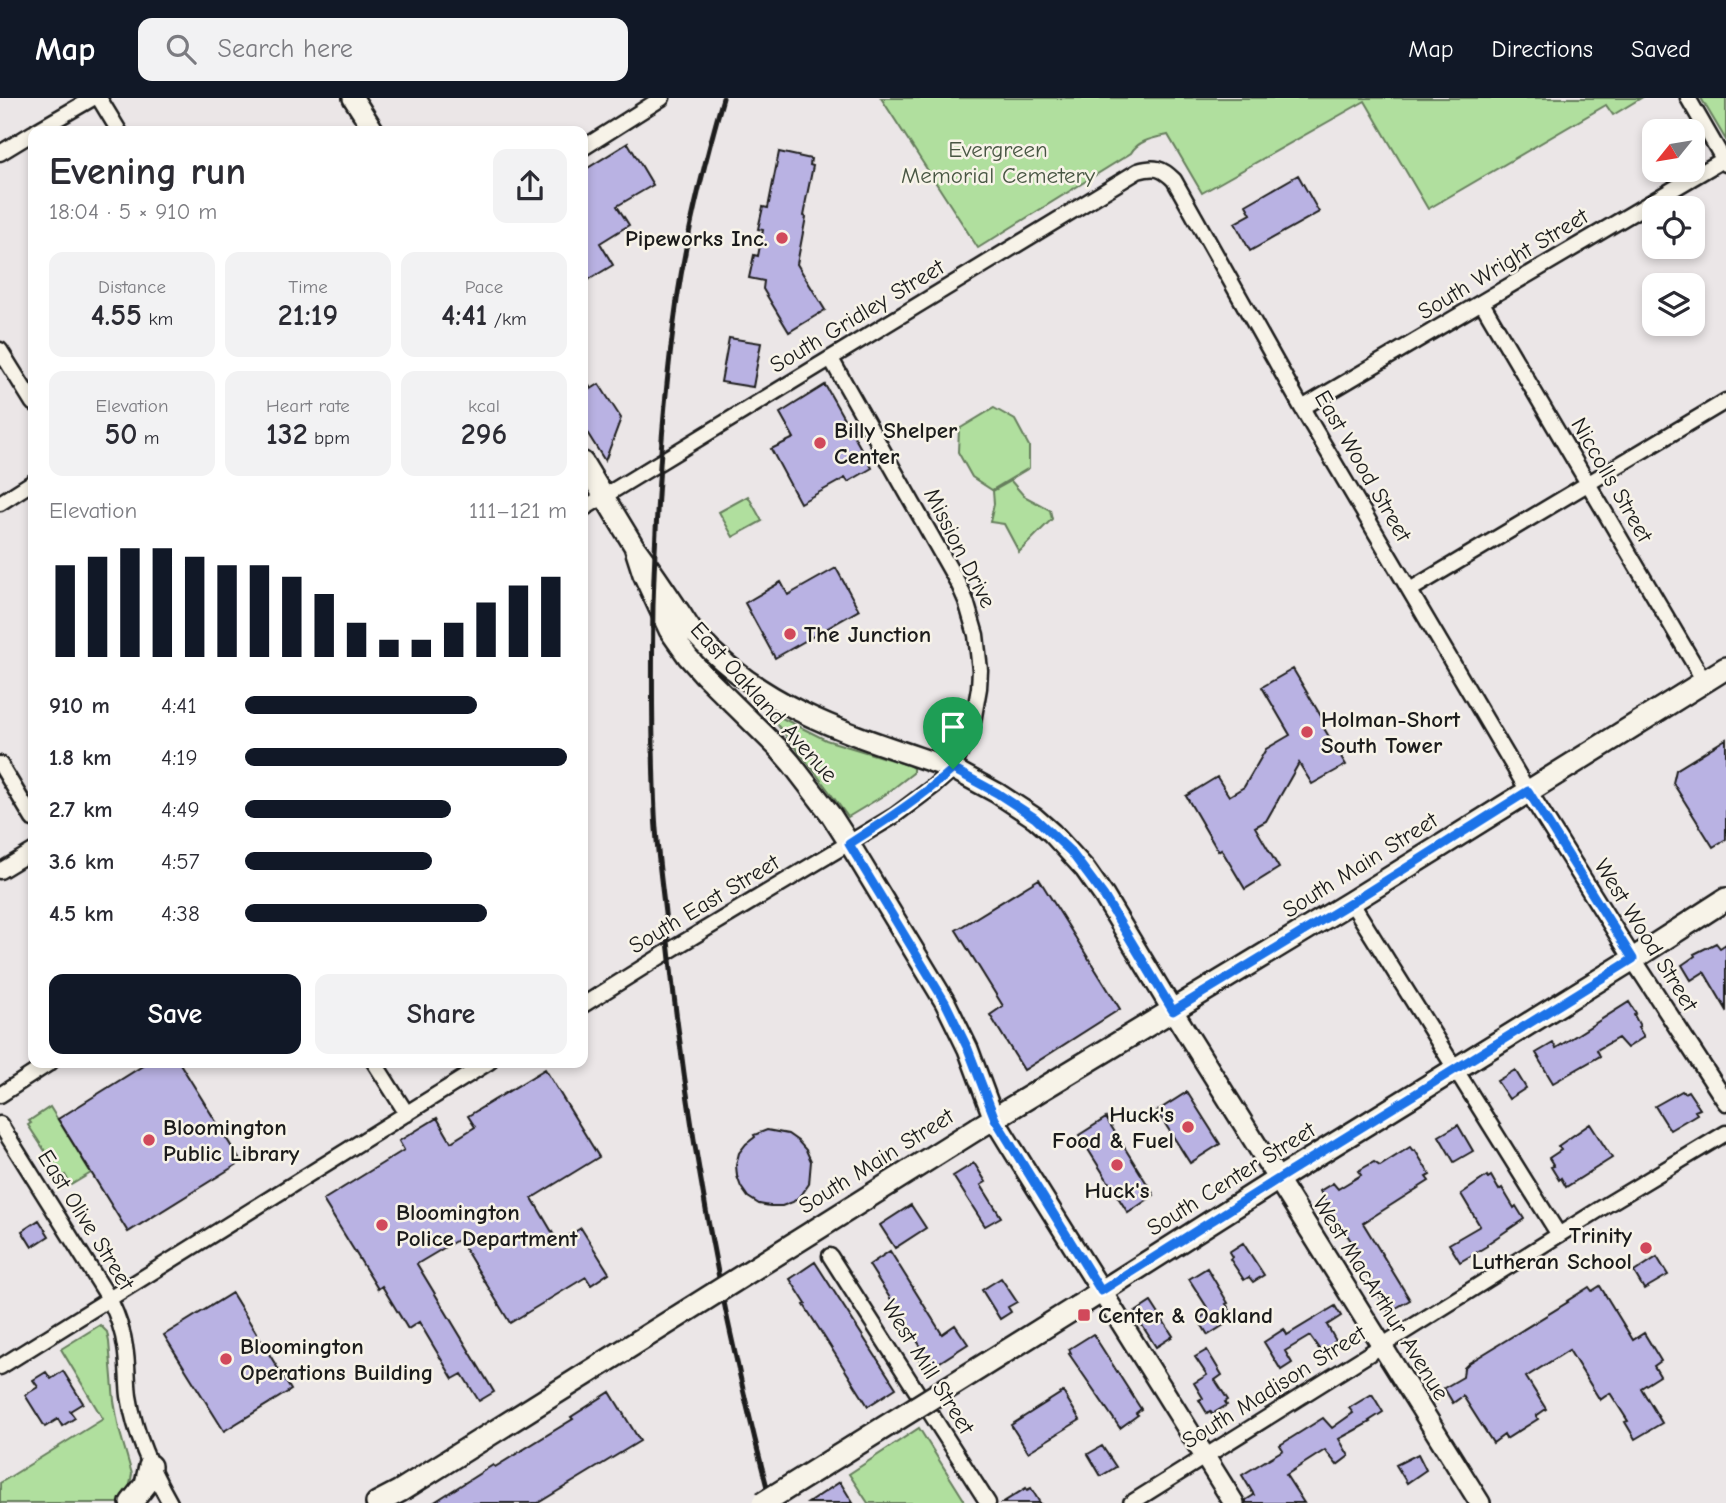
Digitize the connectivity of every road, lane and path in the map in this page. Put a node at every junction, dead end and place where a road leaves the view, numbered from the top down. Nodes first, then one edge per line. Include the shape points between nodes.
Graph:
1 (93, 98) edge
2 (99, 98) edge
3 (354, 98) edge
4 (662, 98) edge
5 (1688, 98) edge
6 (45, 126) edge
7 (117, 126) edge
8 (371, 126) edge
9 (28, 136) edge
10 (588, 145) edge
11 (0, 153) edge
12 (1725, 160) edge
13 (1156, 169) joint
14 (1482, 303) junction
15 (0, 350) edge
16 (831, 359) junction
17 (28, 395) edge
18 (1726, 401) edge
19 (1302, 408) junction
20 (588, 470) edge
21 (1588, 483) junction
22 (28, 485) edge
23 (604, 497) junction
24 (0, 503) edge
25 (588, 506) edge
26 (634, 546) junction
27 (1410, 590) junction
28 (1726, 668) edge
29 (1704, 681) junction
30 (0, 764) edge
31 (953, 769) junction
32 (1528, 791) junction
33 (28, 811) edge
34 (849, 844) junction
35 (28, 854) edge
36 (0, 871) edge
37 (1726, 899) edge
38 (1352, 902) junction
39 (1633, 959) junction
40 (588, 1002) edge
41 (1173, 1011) junction
42 (42, 1068) edge
43 (378, 1068) edge
44 (480, 1068) edge
45 (1456, 1069) junction
46 (0, 1096) edge
47 (1726, 1102) edge
48 (407, 1114) junction
49 (986, 1123) junction
50 (0, 1124) edge
51 (1726, 1133) edge
52 (1278, 1179) junction
53 (1559, 1235) junction
54 (831, 1256) dead end
55 (1101, 1291) junction
56 (110, 1300) junction
57 (1382, 1346) junction
58 (0, 1367) edge
59 (1205, 1457) junction
60 (150, 1466) junction
61 (403, 1497) edge
62 (131, 1503) edge
63 (170, 1503) edge
64 (377, 1503) edge
65 (763, 1503) edge
66 (988, 1503) edge
67 (1131, 1503) edge
68 (1234, 1503) edge
69 (1479, 1503) edge

1 - 6 street
2 - 7 street
3 - 8 main road
4 - 10 street
5 - 12 street
9 - 11 street
12 - 14 street, South Wright Street
13 - 16 street, South Gridley Street via 1138,171
13 - 19 street, East Wood Street via 1174,180
14 - 19 street, South Wright Street
14 - 21 street, Niccolls Street
15 - 17 street
16 - 23 street, South Gridley Street
16 - 31 street, Mission Drive via 959,585 972,618 979,688 973,722
18 - 21 street
19 - 27 street, East Wood Street
20 - 23 main road, East Oakland Avenue
21 - 27 street
21 - 29 street, Niccolls Street
22 - 24 street
23 - 25 street, South Gridley Street
23 - 26 main road, East Oakland Avenue
26 - 31 main road, West MacArthur Avenue via 694,633 747,680 819,722
26 - 34 main road, East Oakland Avenue via 653,600 681,648 778,747
27 - 32 street, East Wood Street
28 - 29 main road, South Main Street
29 - 32 main road, South Main Street
30 - 33 street
31 - 34 street, Mission Drive via 894,816
31 - 41 main road, West MacArthur Avenue via 1035,818 1071,852 1104,896
32 - 38 main road, South Main Street
32 - 39 street, West Wood Street
34 - 40 street, South East Street
34 - 49 main road, East Oakland Avenue via 945,1002 968,1049
35 - 36 street
37 - 39 main road, South Center Street
38 - 41 main road, South Main Street
38 - 45 street
39 - 45 main road, South Center Street
39 - 47 street, West Wood Street
41 - 49 main road, South Main Street
41 - 52 main road, West MacArthur Avenue
42 - 46 street
43 - 48 street
44 - 48 street
45 - 52 main road, South Center Street
45 - 53 street
48 - 56 street
49 - 55 main road, East Oakland Avenue
49 - 61 main road, South Main Street, bridge via 481,1440
50 - 56 street, East Olive Street
51 - 53 street, South Madison Street
52 - 55 main road, South Center Street
52 - 57 main road, West MacArthur Avenue
53 - 57 street, South Madison Street
54 - 66 street, West Mill Street
55 - 59 main road, East Oakland Avenue
55 - 65 main road, South Center Street, bridge
56 - 58 street
56 - 60 street, East Olive Street via 126,1348 135,1424
57 - 59 street, South Madison Street
57 - 69 main road, West MacArthur Avenue
59 - 67 street, South Madison Street
59 - 68 main road, East Oakland Avenue
60 - 62 main road via 146,1484
60 - 63 street, East Olive Street
61 - 64 main road, South Main Street

